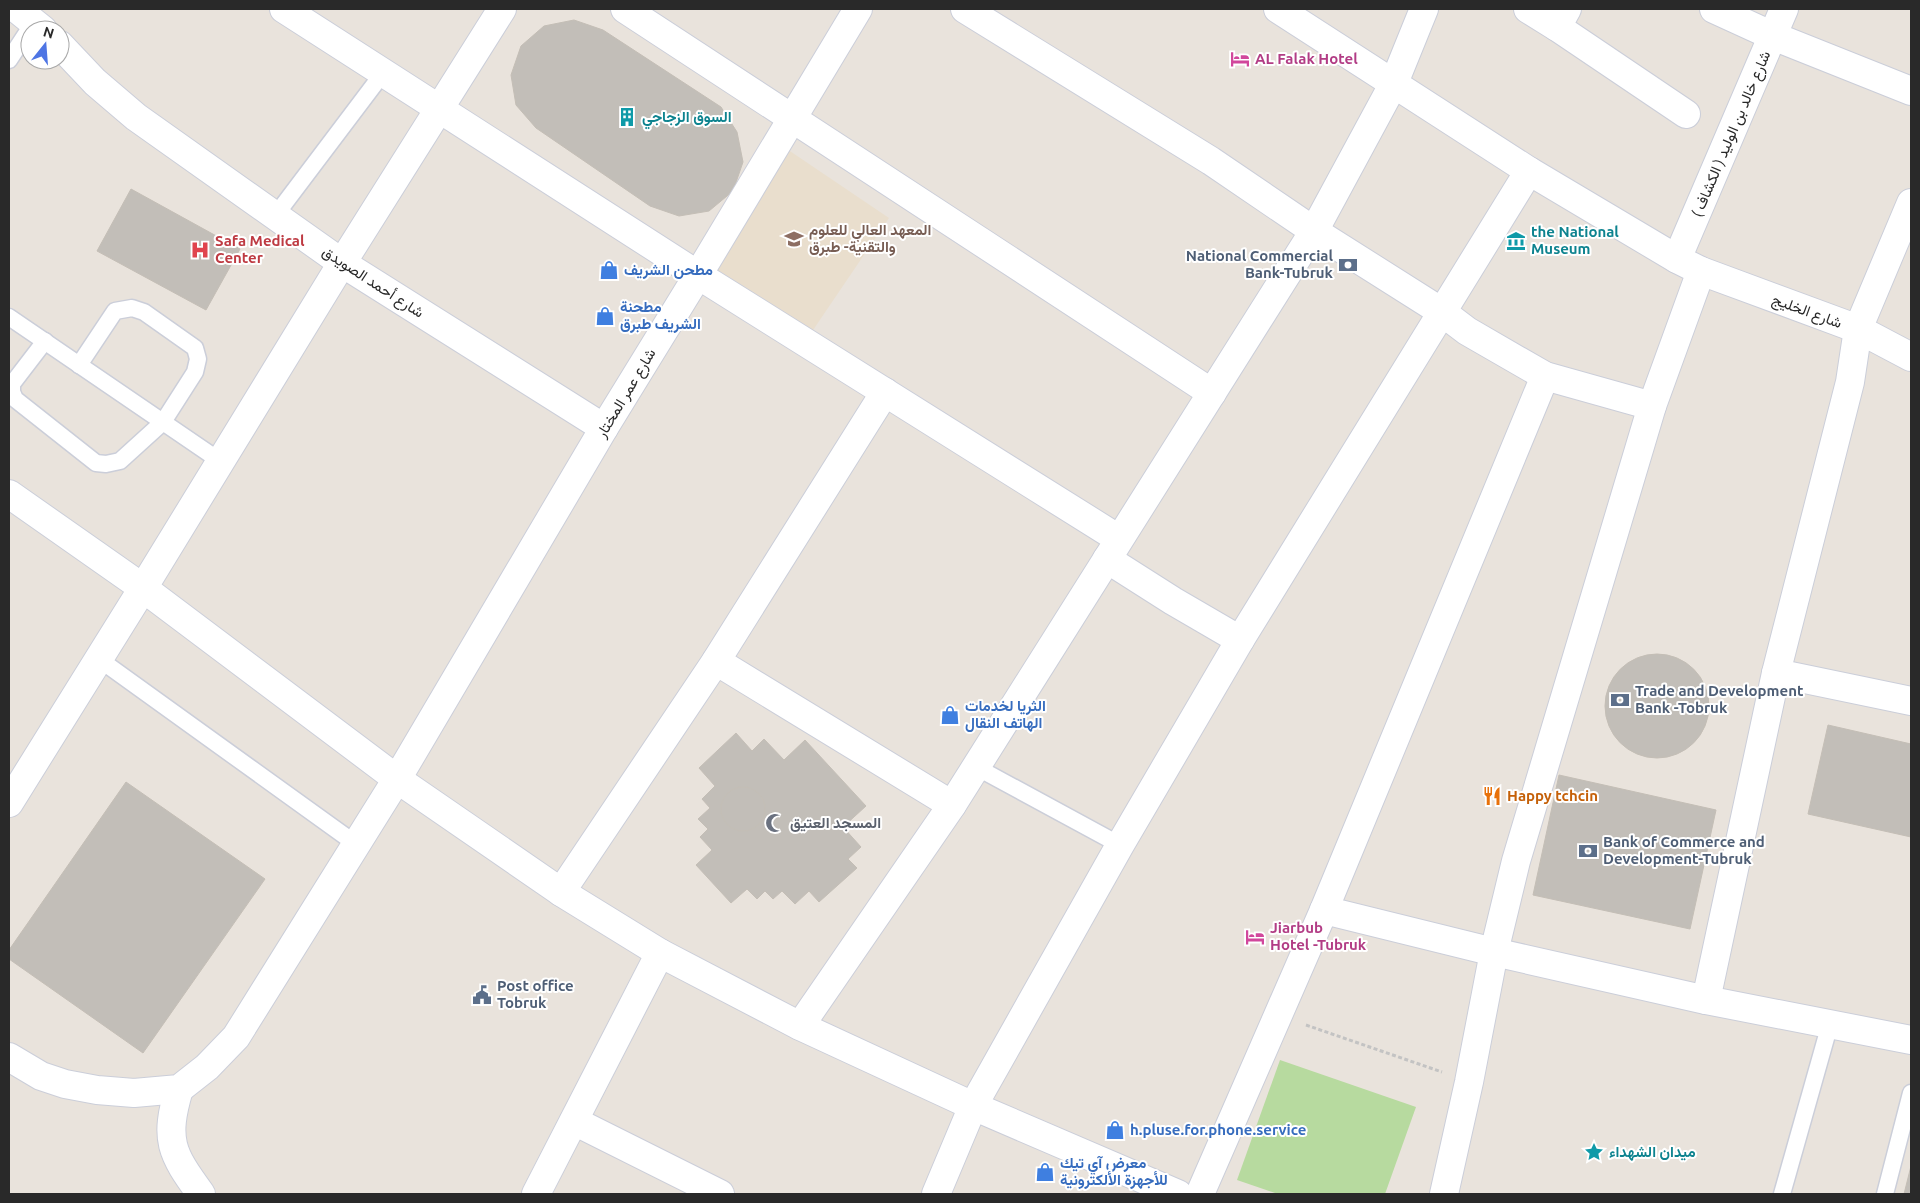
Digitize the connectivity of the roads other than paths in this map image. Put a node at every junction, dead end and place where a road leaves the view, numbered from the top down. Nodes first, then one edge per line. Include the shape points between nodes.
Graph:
1 (284, 9) edge
2 (502, 9) edge
3 (625, 9) edge
4 (858, 9) edge
5 (965, 9) edge
6 (1278, 9) edge
7 (1424, 9) edge
8 (1528, 9) edge
9 (1714, 9) edge
10 (1784, 9) edge
11 (1562, 18) edge
12 (1772, 36) junction
13 (20, 40) edge
14 (70, 56) edge
15 (9, 60) edge
16 (383, 73) junction
17 (1394, 83) junction
18 (1911, 91) edge
19 (438, 109) junction
20 (1686, 114) dead end
21 (792, 117) junction
22 (1529, 171) junction
23 (1911, 203) edge
24 (275, 216) junction
25 (1314, 231) junction
26 (1677, 259) junction
27 (342, 263) junction
28 (1701, 271) junction
29 (698, 275) junction
30 (1442, 312) junction
31 (9, 316) edge
32 (1858, 329) junction
33 (45, 341) junction
34 (1911, 356) edge
35 (79, 365) junction
36 (1545, 376) junction
37 (885, 392) junction
38 (1212, 393) junction
39 (1652, 406) junction
40 (163, 422) junction
41 (604, 428) junction
42 (220, 461) junction
43 (9, 494) edge
44 (1113, 549) junction
45 (144, 588) junction
46 (1240, 640) junction
47 (99, 659) junction
48 (716, 662) junction
49 (1776, 673) junction
50 (1911, 700) edge
51 (976, 766) junction
52 (397, 779) junction
53 (9, 803) edge
54 (952, 805) junction
55 (356, 844) junction
56 (1120, 846) junction
57 (561, 892) junction
58 (1324, 910) junction
59 (1494, 952) junction
60 (660, 953) junction
61 (1706, 1000) junction
62 (1830, 1024) junction
63 (800, 1026) junction
64 (1911, 1040) edge
65 (9, 1057) edge
66 (179, 1089) junction
67 (1911, 1093) edge
68 (974, 1106) junction
69 (574, 1121) junction
70 (202, 1194) edge
71 (536, 1194) edge
72 (720, 1194) edge
73 (936, 1194) edge
74 (1178, 1194) edge
75 (1200, 1194) edge
76 (1444, 1194) edge
77 (1782, 1194) edge
78 (1885, 1194) edge

1 - 16 street
2 - 19 street
3 - 21 street
4 - 21 street, شارع عمر المختار
5 - 25 street via 1211,162
6 - 17 street, شارع الخليج
7 - 17 street
8 - 11 street
9 - 12 street
10 - 12 street, شارع خالد بن الوليد ( الكشاف )
11 - 20 street
12 - 18 street
12 - 26 street, شارع خالد بن الوليد ( الكشاف )
13 - 15 lane
14 - 24 street, شارع أحمد الصويدق via 136,117
16 - 19 street
16 - 24 lane
17 - 22 street, شارع الخليج
17 - 25 street
19 - 27 street
19 - 29 street
21 - 29 street, شارع عمر المختار
21 - 38 street
22 - 26 street, شارع الخليج
22 - 30 street
23 - 32 street
24 - 27 street, شارع أحمد الصويدق
25 - 30 street
25 - 38 street
26 - 28 street, شارع الخليج
27 - 41 street, شارع أحمد الصويدق
27 - 42 street
28 - 32 street, شارع الخليج
28 - 39 street
29 - 37 street
29 - 41 street, شارع عمر المختار
30 - 36 street via 1467,331
30 - 46 street
31 - 33 lane
32 - 34 street, شارع الخليج
32 - 49 street via 1850,382
33 - 35 lane
33 - 40 lane via 12,384 12,392 15,399 96,462 120,461
35 - 40 lane
35 - 40 lane via 114,311 132,308 144,312 195,348 198,359 195,372
36 - 39 street
36 - 58 street
37 - 44 street
37 - 48 street
38 - 44 street
39 - 59 street via 1516,861
40 - 42 lane
41 - 52 street, شارع عمر المختار
42 - 45 street
43 - 45 street
44 - 46 street via 1172,600
44 - 51 street
45 - 47 street
45 - 52 street
46 - 56 street
47 - 53 street
47 - 55 lane
48 - 54 street
48 - 57 street
49 - 50 street
49 - 61 street
51 - 54 street
51 - 56 lane
52 - 55 street, شارع عمر المختار
52 - 57 street
54 - 63 street
55 - 66 street, شارع عمر المختار via 236,1037
56 - 68 street
57 - 60 street
58 - 59 street
58 - 75 street
59 - 61 street
59 - 76 street
60 - 63 street
60 - 69 street
61 - 62 street
62 - 64 street
62 - 77 lane
63 - 68 street
65 - 66 street via 41,1076 97,1090 134,1093
66 - 70 street via 170,1134 181,1166
67 - 78 lane
68 - 73 street
68 - 74 street
69 - 71 street
69 - 72 street

